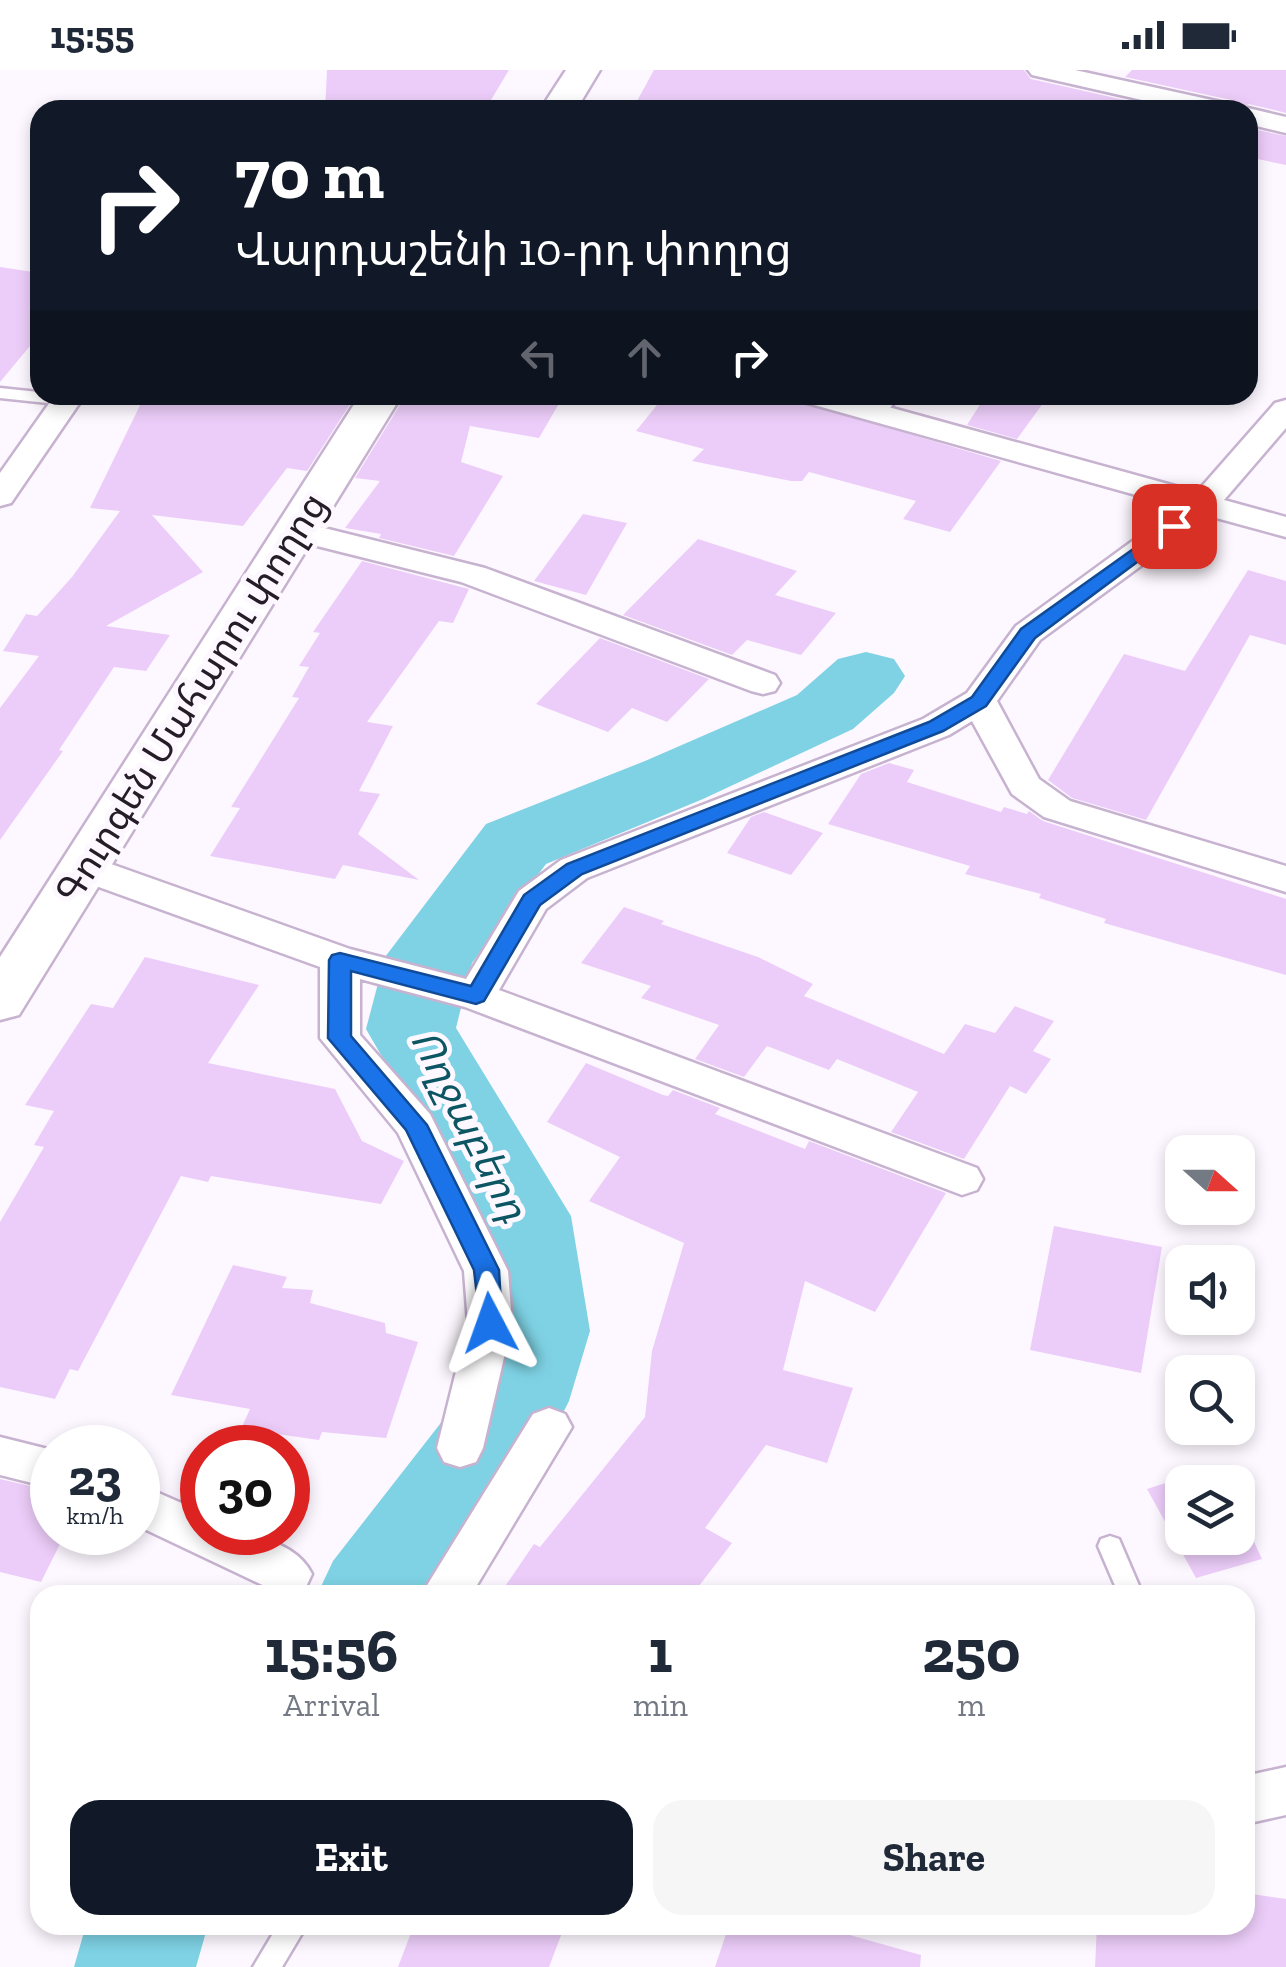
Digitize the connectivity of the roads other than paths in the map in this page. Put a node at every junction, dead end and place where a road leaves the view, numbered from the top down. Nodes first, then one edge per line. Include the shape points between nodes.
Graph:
1 (583, 70) edge
2 (1042, 70) edge
3 (564, 100) edge
4 (1176, 100) edge
5 (1258, 118) edge
6 (1286, 124) edge
7 (0, 393) edge
8 (30, 395) edge
9 (63, 405) edge
10 (376, 405) edge
11 (888, 405) edge
12 (1286, 409) edge
13 (0, 496) edge
14 (1203, 504) junction
15 (1286, 527) edge
16 (296, 531) junction
17 (763, 682) dead end
18 (979, 701) junction
19 (84, 868) junction
20 (1286, 880) edge
21 (347, 962) junction
22 (469, 994) junction
23 (0, 1002) edge
24 (962, 1179) dead end
25 (549, 1428) dead end
26 (460, 1448) dead end
27 (0, 1456) edge
28 (30, 1463) edge
29 (160, 1514) edge
30 (1110, 1546) dead end
31 (288, 1574) dead end
32 (451, 1585) edge
33 (1127, 1585) edge
34 (1286, 1791) edge
35 (1255, 1798) edge
36 (287, 1935) edge
37 (268, 1967) edge

1 - 3 main road
2 - 4 street
5 - 6 street
7 - 8 lane
9 - 13 street
10 - 16 main road, Գուրգեն Մահարու փողոց
11 - 14 street
12 - 14 street
14 - 15 street
14 - 18 street via 1028,634
16 - 17 street via 473,575
16 - 19 main road, Գուրգեն Մահարու փողոց
18 - 20 street via 1024,786 1057,809
18 - 22 street via 936,727 574,869 532,900
19 - 21 street
19 - 23 main road, Գուրգեն Մահարու փողոց
21 - 22 street
21 - 26 street via 340,1038 415,1125 486,1270 490,1323
22 - 24 street
25 - 32 street
27 - 28 street
29 - 31 street
30 - 33 lane
34 - 35 street
36 - 37 lane

